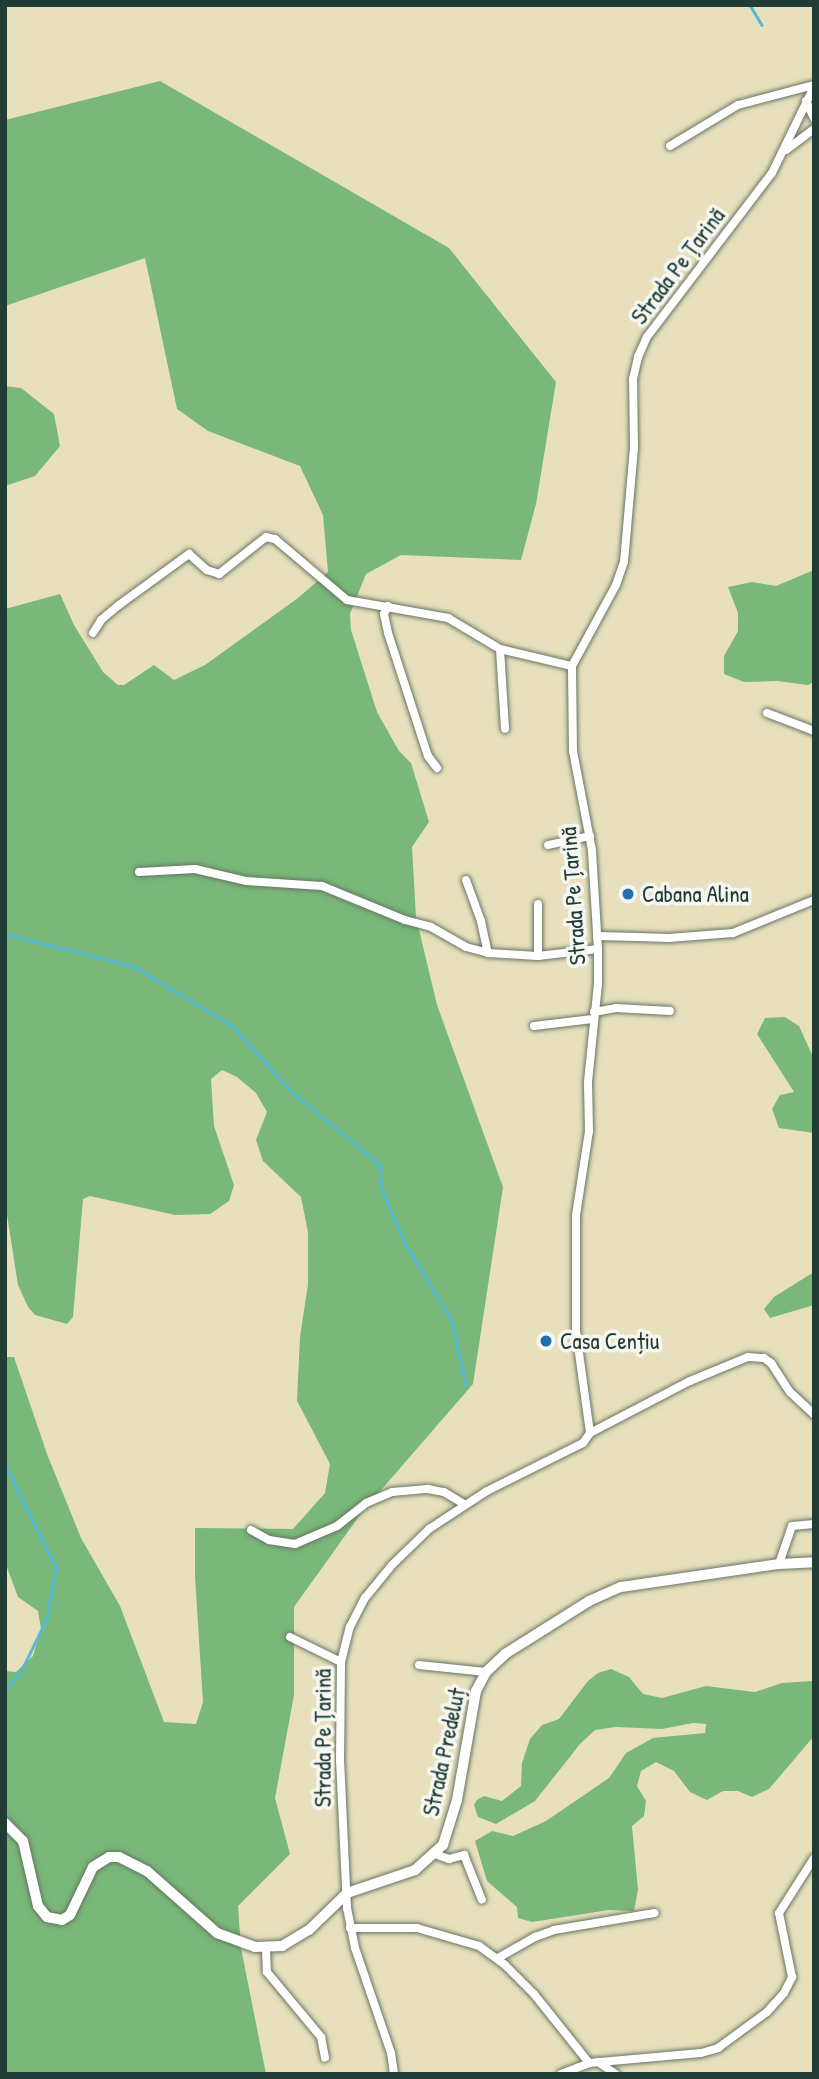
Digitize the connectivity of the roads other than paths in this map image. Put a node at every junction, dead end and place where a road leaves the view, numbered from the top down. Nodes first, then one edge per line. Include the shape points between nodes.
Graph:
1 (814, 86) edge
2 (806, 101) junction
3 (814, 118) edge
4 (814, 129) edge
5 (670, 145) dead end
6 (783, 153) junction
7 (387, 606) junction
8 (93, 633) dead end
9 (500, 649) junction
10 (572, 666) junction
11 (767, 713) dead end
12 (505, 729) dead end
13 (814, 732) edge
14 (437, 768) dead end
15 (590, 836) junction
16 (548, 845) dead end
17 (139, 873) dead end
18 (467, 880) dead end
19 (814, 900) edge
20 (538, 904) dead end
21 (597, 936) junction
22 (598, 949) junction
23 (488, 953) junction
24 (538, 956) junction
25 (670, 1011) dead end
26 (593, 1016) junction
27 (534, 1026) dead end
28 (814, 1415) edge
29 (590, 1433) junction
30 (464, 1504) junction
31 (814, 1524) edge
32 (251, 1530) dead end
33 (814, 1562) edge
34 (779, 1564) junction
35 (290, 1637) dead end
36 (341, 1662) junction
37 (419, 1665) dead end
38 (486, 1672) junction
39 (5, 1823) edge
40 (435, 1854) junction
41 (814, 1858) edge
42 (347, 1893) junction
43 (482, 1900) dead end
44 (655, 1913) dead end
45 (350, 1928) junction
46 (265, 1948) junction
47 (498, 1958) junction
48 (325, 2058) dead end
49 (594, 2063) junction
50 (394, 2074) edge
51 (561, 2074) edge
52 (616, 2074) edge

1 - 2 street, Strada Pe Țarină
1 - 5 street via 738,105
2 - 3 street
2 - 6 street, Strada Pe Țarină
4 - 6 street
6 - 10 street, Strada Pe Țarină via 647,338 638,357 624,562
7 - 8 street via 347,600 267,537 219,574 189,554 119,605
7 - 9 street via 448,618
7 - 14 street via 384,620 428,756
9 - 10 street
9 - 12 street
10 - 15 street, Strada Pe Țarină via 573,751
11 - 13 street
15 - 16 street
15 - 21 street, Strada Pe Țarină
17 - 23 street via 195,869 246,881 323,886
18 - 23 street
19 - 21 street via 733,933 669,938
20 - 24 street
21 - 22 street, Strada Pe Țarină
22 - 24 street
22 - 26 street, Strada Pe Țarină
23 - 24 street
25 - 26 street via 616,1008
26 - 27 street
26 - 29 street, Strada Pe Țarină via 589,1131 576,1215 576,1331
28 - 29 street, Strada Pe Țarină via 790,1392 771,1363 757,1356 690,1381
29 - 30 street, Strada Pe Țarină via 577,1447
30 - 32 street via 454,1496 428,1489 393,1492 295,1545 269,1540
30 - 36 street, Strada Pe Țarină via 429,1529 377,1582 354,1617
31 - 34 street via 792,1526
33 - 34 main road, Strada Predeluț
34 - 38 main road, Strada Predeluț via 612,1590 505,1654
35 - 36 street
36 - 42 street, Strada Pe Țarină via 340,1761
37 - 38 street
38 - 40 main road, Strada Predeluț via 474,1702 452,1823
39 - 46 main road via 23,1841 38,1906 47,1917 62,1920 69,1915 93,1867 109,1857 119,1857 147,1871 217,1933
40 - 42 main road, Strada Predeluț via 406,1875
40 - 43 street via 449,1859 464,1855
41 - 49 street via 779,1913 792,1977 766,2012 718,2048
42 - 45 street, Strada Pe Țarină
42 - 46 main road, Strada Predeluț via 299,1938
44 - 47 street via 554,1930
45 - 47 street via 417,1928 461,1939
45 - 50 street, Strada Pe Țarină
46 - 48 street via 267,1972 321,2037
47 - 49 street
49 - 51 street
49 - 52 street

